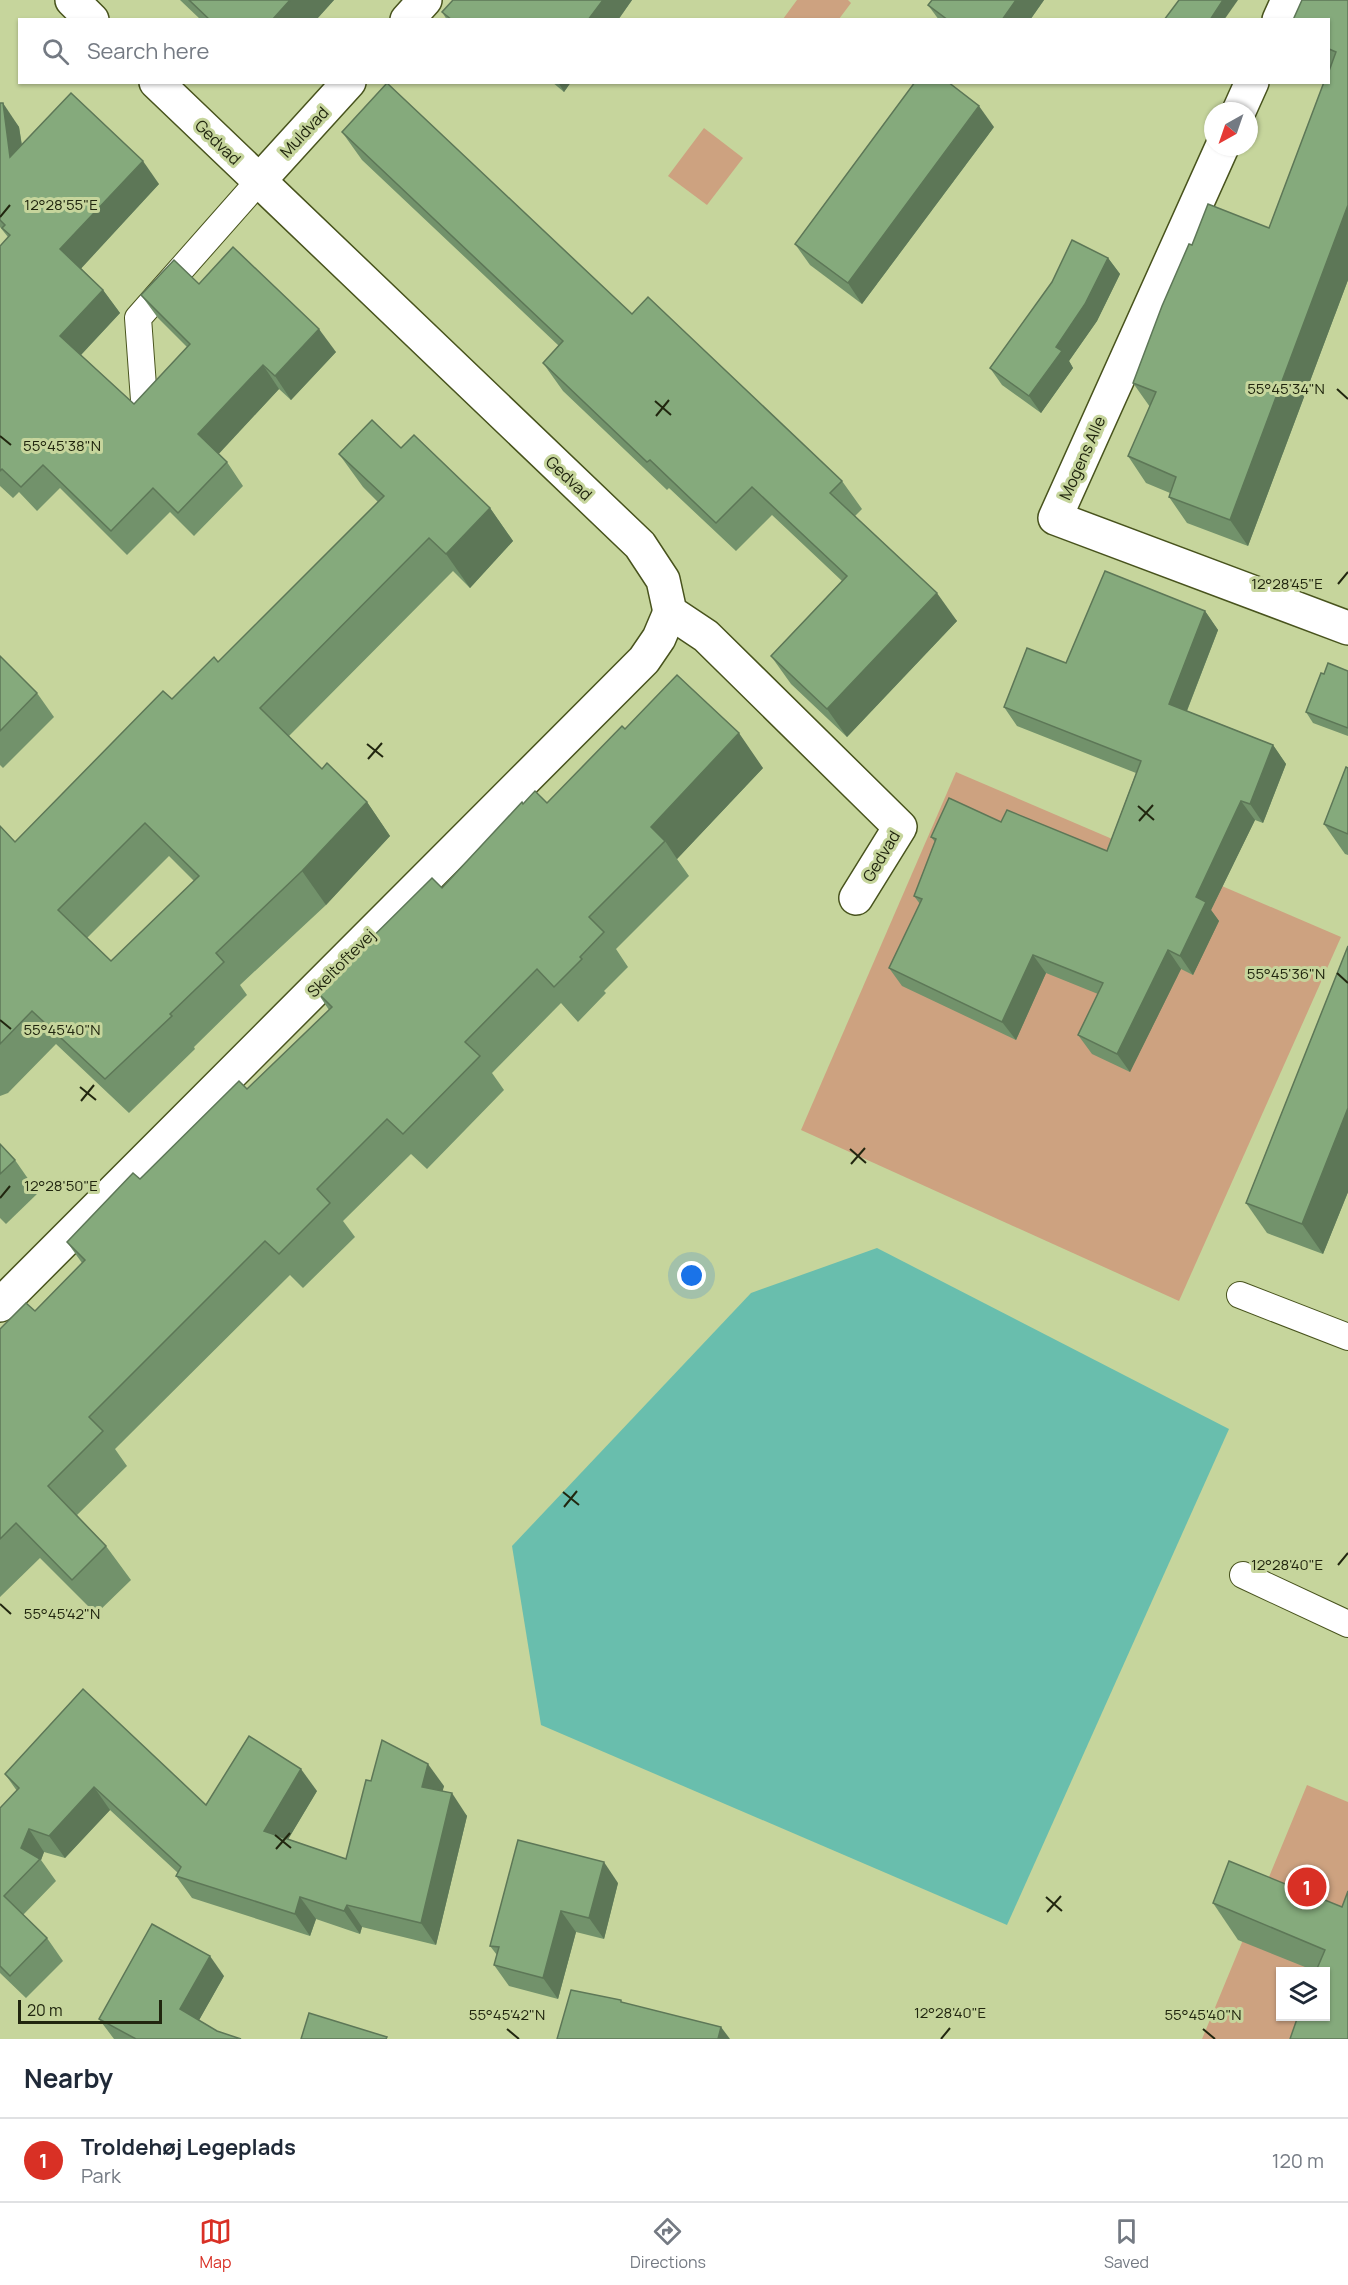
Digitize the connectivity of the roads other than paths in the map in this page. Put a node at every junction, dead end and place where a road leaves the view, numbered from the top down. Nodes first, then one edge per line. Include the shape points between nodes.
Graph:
1 (72, 0) edge
2 (425, 0) edge
3 (1288, 0) edge
4 (90, 18) edge
5 (409, 18) edge
6 (1281, 18) edge
7 (158, 84) edge
8 (347, 84) edge
9 (1251, 84) edge
10 (1243, 102) edge
11 (1218, 156) edge
12 (258, 182) junction
13 (144, 400) edge
14 (670, 612) junction
15 (1348, 628) edge
16 (855, 898) dead end
17 (1240, 1295) dead end
18 (0, 1305) edge
19 (1348, 1337) edge
20 (1243, 1575) dead end
21 (1348, 1624) edge

1 - 4 street
2 - 5 street
3 - 6 street
7 - 12 street, Gedvad
8 - 12 street, Muldvad
9 - 10 street
11 - 15 street, Mogens Alle via 1055,518
12 - 13 lane via 138,318
12 - 14 street, Gedvad via 640,544 663,580
14 - 16 street, Gedvad via 706,636 900,827
14 - 18 street, Skeltoftevej via 644,660
17 - 19 lane
20 - 21 lane

